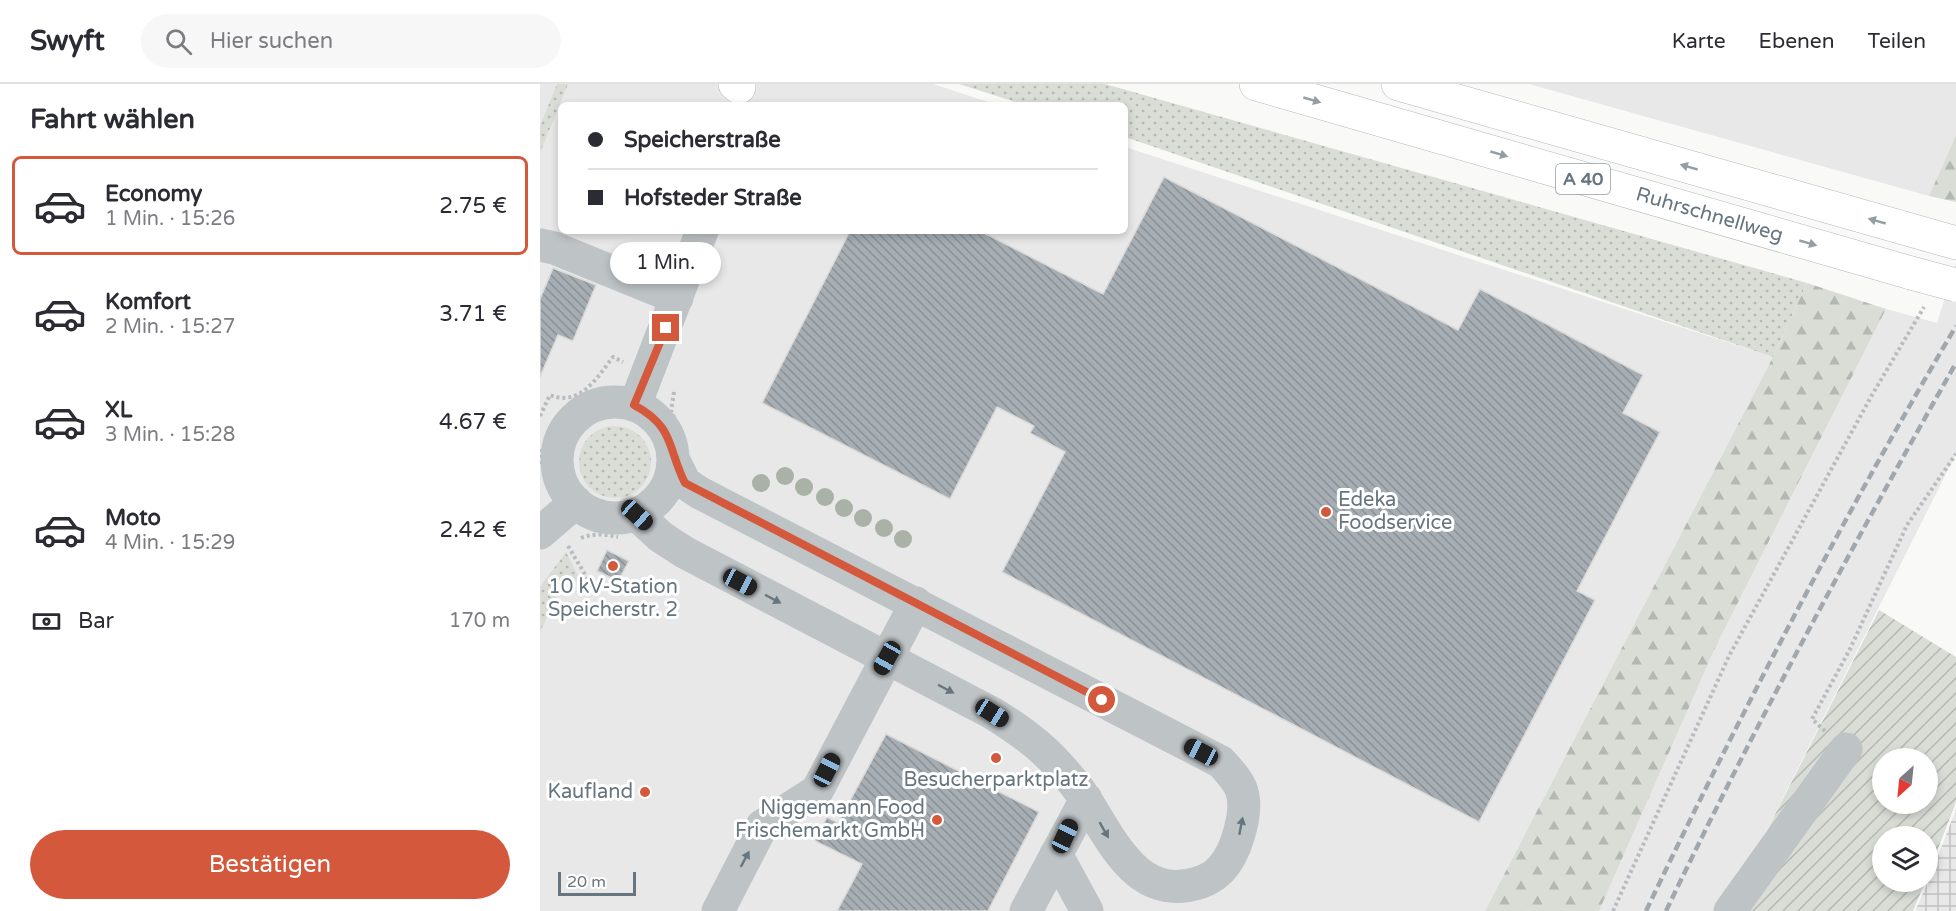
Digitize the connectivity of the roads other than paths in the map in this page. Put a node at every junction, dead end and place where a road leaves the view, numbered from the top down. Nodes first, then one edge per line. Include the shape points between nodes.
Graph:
1 (1256, 84) edge
2 (1398, 84) edge
3 (701, 234) edge
4 (1945, 240) edge
5 (540, 245) edge
6 (1956, 285) edge
7 (677, 298) junction
8 (634, 405) junction
9 (546, 430) edge
10 (674, 461) junction
11 (576, 502) junction
12 (637, 515) junction
13 (554, 539) edge
14 (916, 603) junction
15 (887, 658) junction
16 (1846, 749) road end
17 (1086, 799) junction
18 (1056, 854) junction
19 (1179, 899) edge
20 (718, 911) edge
21 (1026, 911) edge
22 (1087, 911) edge
23 (1730, 911) edge

1 -> 6 highway, Ruhrschnellweg / A 40, bridge
4 -> 2 highway, Ruhrschnellweg / A 40
3 - 7 street
5 - 7 street
7 - 8 street
8 - 9 street via 602,404
8 - 10 street via 651,414 663,427
9 - 11 street via 558,452 564,488
10 - 12 street via 665,491
10 - 14 street via 685,483 700,493
11 - 12 street via 607,518
11 - 13 street
12 -> 15 street via 684,552
14 - 15 street
19 -> 14 street via 1219,872 1228,861 1239,836 1244,794 1238,781 1221,762
15 -> 17 street via 1026,734
20 -> 15 street via 762,826 817,791
16 - 23 street
17 - 18 street
17 -> 19 street via 1127,864 1167,886
18 - 21 street
18 - 22 street

